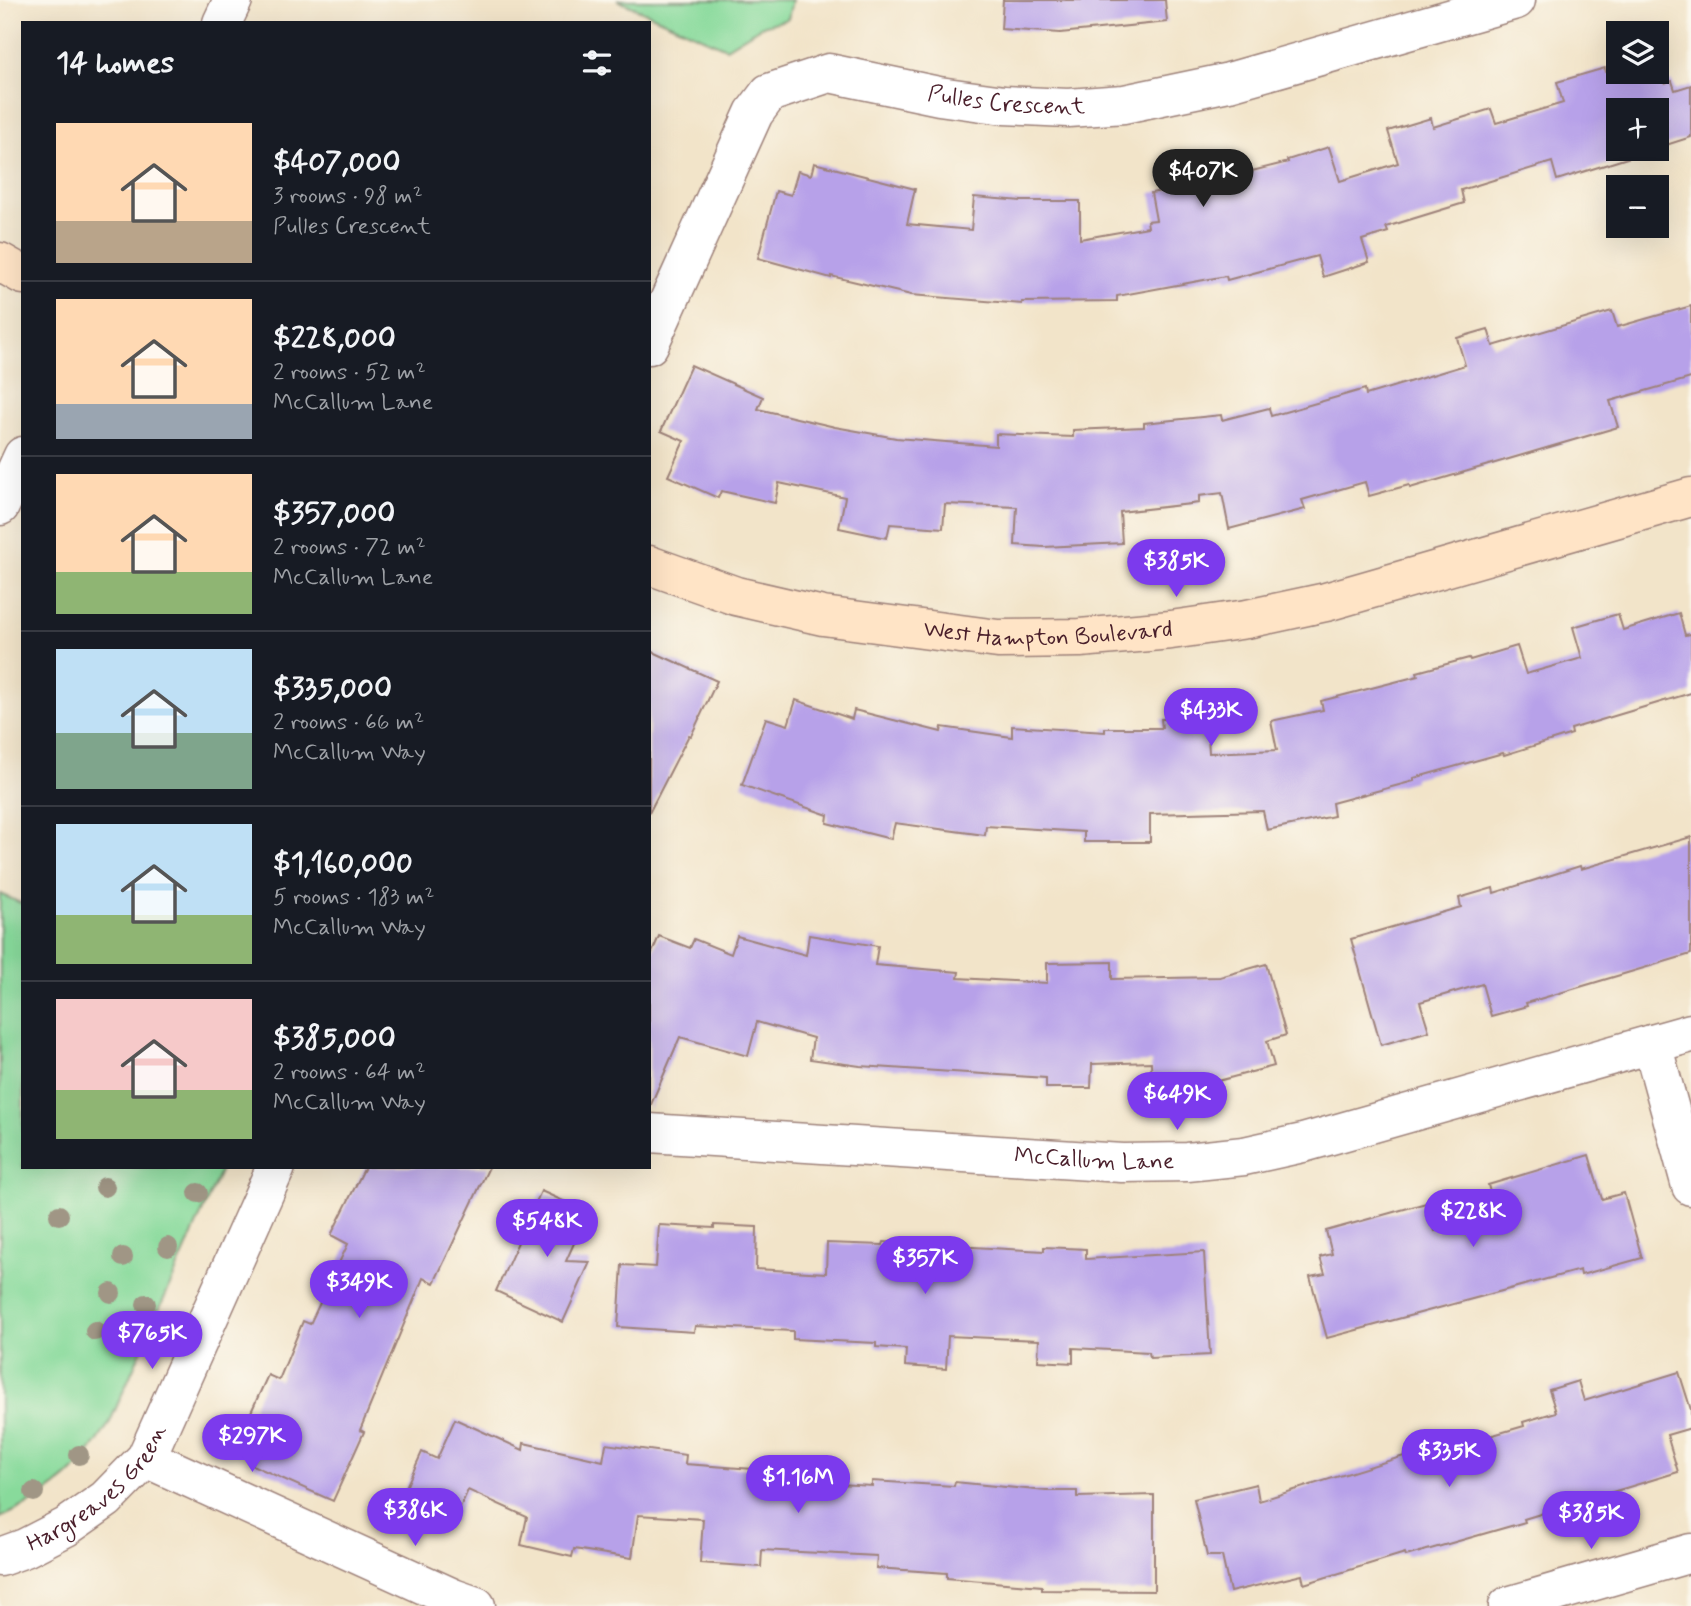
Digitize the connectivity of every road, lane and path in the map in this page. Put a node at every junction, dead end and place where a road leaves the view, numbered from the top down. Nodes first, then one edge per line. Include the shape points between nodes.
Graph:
1 (233, 0) edge
2 (1516, 0) edge
3 (223, 21) edge
4 (0, 262) edge
5 (21, 274) edge
6 (651, 341) edge
7 (21, 460) edge
8 (1691, 497) edge
9 (0, 506) edge
10 (651, 566) edge
11 (1691, 1033) edge
12 (1652, 1044) junction
13 (651, 1133) edge
14 (275, 1169) edge
15 (1691, 1186) edge
16 (146, 1458) junction
17 (1691, 1553) edge
18 (0, 1557) edge
19 (476, 1606) edge
20 (1508, 1606) edge

1 - 3 street
2 - 6 street, Pulles Crescent via 1229,82 1124,104 1068,108 1004,105 829,73 769,93 754,113
4 - 5 street
7 - 9 street
8 - 10 street, West Hampton Boulevard via 1326,602 1247,619 1080,638 998,639 823,616 736,596
11 - 12 street, McCallum Lane
12 - 13 street, McCallum Lane via 1303,1143 1187,1162 1122,1163
12 - 15 street
14 - 16 street, Hargreaves Green
16 - 18 street, Hargreaves Green via 106,1499 66,1527
16 - 19 street
17 - 20 street

